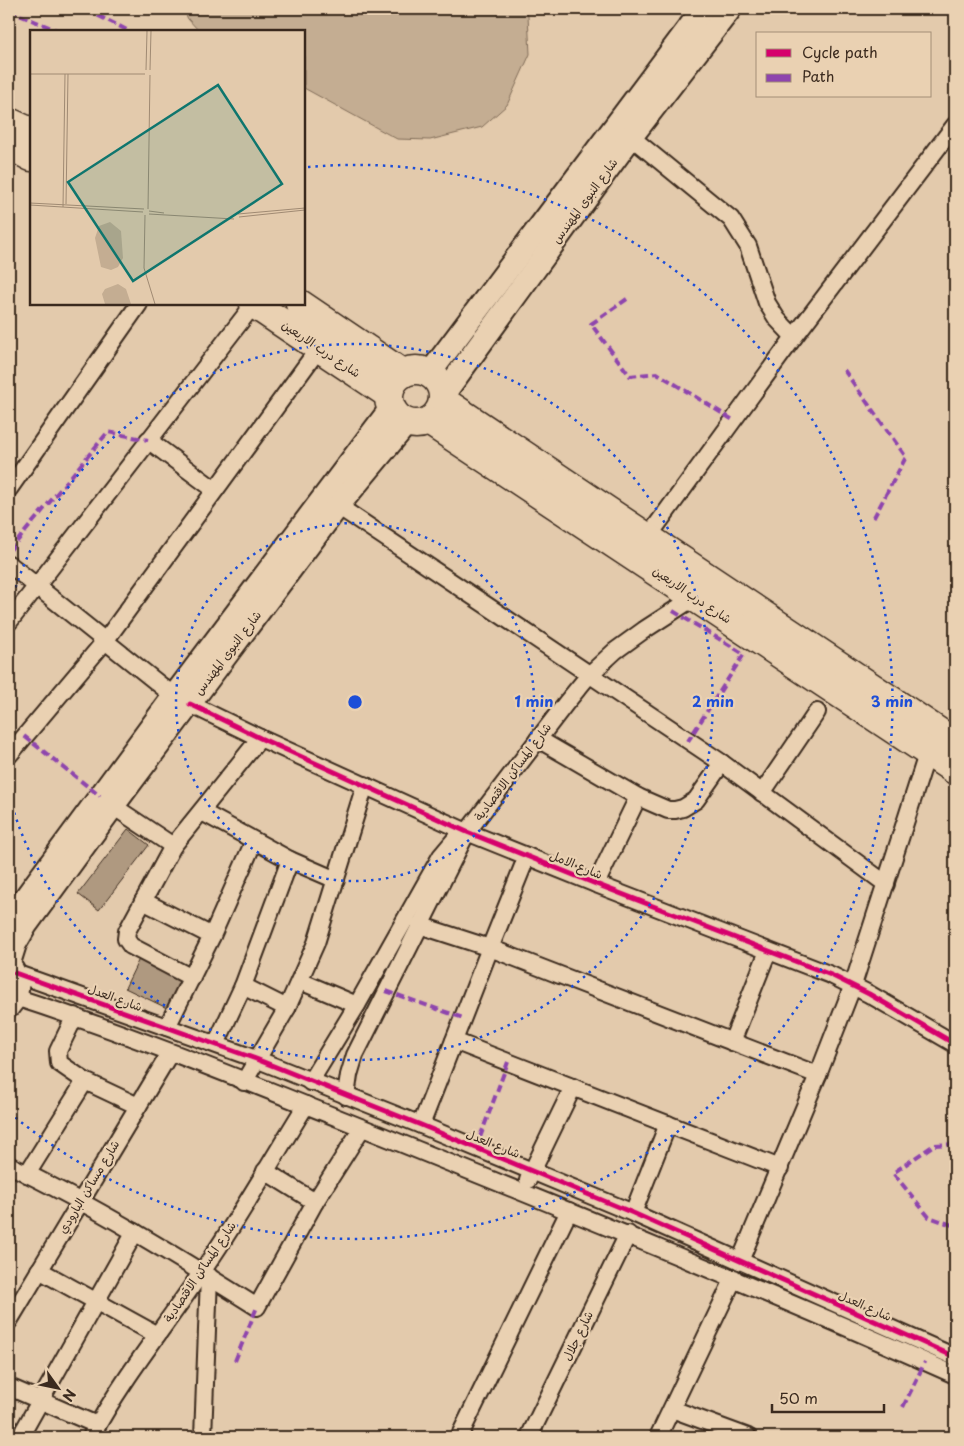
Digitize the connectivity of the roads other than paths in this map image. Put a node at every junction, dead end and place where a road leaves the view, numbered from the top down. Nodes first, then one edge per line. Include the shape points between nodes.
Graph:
1 (703, 9) edge
2 (730, 9) edge
3 (955, 126) edge
4 (15, 132) edge
5 (632, 137) junction
6 (30, 155) edge
7 (138, 305) edge
8 (253, 305) edge
9 (255, 305) edge
10 (301, 305) edge
11 (794, 337) junction
12 (319, 348) junction
13 (417, 399) junction
14 (148, 440) junction
15 (9, 489) edge
16 (214, 490) junction
17 (338, 506) junction
18 (648, 537) junction
19 (9, 564) edge
20 (36, 586) junction
21 (695, 597) junction
22 (9, 622) edge
23 (105, 641) junction
24 (589, 675) junction
25 (182, 700) junction
26 (817, 712) dead end
27 (260, 738) junction
28 (538, 739) junction
29 (940, 741) edge
30 (9, 755) edge
31 (722, 763) junction
32 (955, 770) edge
33 (365, 785) junction
34 (762, 793) junction
35 (638, 797) junction
36 (113, 806) junction
37 (202, 812) junction
38 (467, 832) junction
39 (254, 841) junction
40 (173, 846) junction
41 (527, 856) junction
42 (290, 860) junction
43 (336, 880) junction
44 (596, 884) junction
45 (886, 884) junction
46 (143, 901) junction
47 (9, 920) edge
48 (419, 925) junction
49 (212, 936) junction
50 (490, 948) junction
51 (768, 951) junction
52 (11, 967) edge
53 (192, 978) junction
54 (300, 981) junction
55 (852, 985) junction
56 (244, 986) junction
57 (12, 1002) edge
58 (357, 1005) junction
59 (287, 1008) junction
60 (75, 1016) junction
61 (167, 1027) junction
62 (454, 1041) junction
63 (732, 1042) junction
64 (216, 1044) junction
65 (955, 1044) edge
66 (170, 1053) junction
67 (256, 1059) junction
68 (818, 1075) junction
69 (85, 1081) junction
70 (244, 1082) junction
71 (310, 1082) junction
72 (572, 1087) junction
73 (346, 1096) junction
74 (306, 1105) junction
75 (138, 1106) junction
76 (668, 1124) junction
77 (421, 1125) junction
78 (362, 1128) junction
79 (9, 1165) edge
80 (780, 1168) junction
81 (265, 1171) junction
82 (532, 1171) junction
83 (27, 1174) junction
84 (523, 1191) junction
85 (80, 1202) junction
86 (315, 1202) junction
87 (569, 1211) junction
88 (633, 1213) junction
89 (135, 1232) junction
90 (628, 1234) junction
91 (740, 1261) junction
92 (39, 1270) junction
93 (205, 1274) junction
94 (734, 1278) junction
95 (96, 1301) junction
96 (9, 1321) edge
97 (157, 1335) junction
98 (955, 1356) edge
99 (955, 1375) edge
100 (9, 1387) edge
101 (41, 1400) junction
102 (672, 1409) junction
103 (94, 1431) edge
104 (20, 1437) edge
105 (203, 1437) edge
106 (459, 1437) edge
107 (529, 1437) edge
108 (658, 1437) edge
109 (748, 1437) edge

1 - 13 street, شارع النبوى المهندس
2 - 5 street, شارع النبوى المهندس
3 - 11 street
4 - 6 highway
5 - 11 street via 731,219 748,246 767,303
5 - 13 street, شارع النبوى المهندس
7 - 15 street
8 - 14 street
9 - 12 highway, شارع درب الاربعين
10 - 13 highway, شارع درب الاربعين
11 - 18 street
12 - 13 highway, شارع درب الاربعين
12 - 16 street
13 - 17 street, شارع النبوى المهندس
13 - 18 highway, شارع درب الاربعين
13 - 21 highway, شارع درب الاربعين
13 - 25 street, شارع النبوى المهندس
14 - 16 street
14 - 20 street
16 - 23 street
17 - 24 street
17 - 25 street, شارع النبوى المهندس
18 - 29 highway, شارع درب الاربعين
19 - 20 street, شارع الامل
20 - 22 street
20 - 23 street, شارع الامل
21 - 24 street, شارع المساكن الاقتصادية via 622,646
21 - 29 highway, شارع درب الاربعين
23 - 25 street, شارع الامل
23 - 30 street
24 - 28 street, شارع المساكن الاقتصادية
24 - 31 street
25 - 27 street, شارع الامل
25 - 36 street, شارع النبوى المهندس
25 - 47 street, شارع النبوى المهندس
26 - 34 street
27 - 33 street, شارع الامل
27 - 37 street
28 - 35 street
28 - 38 street, شارع المساكن الاقتصادية
29 - 32 highway, شارع درب الاربعين
29 - 45 street
31 - 34 street
31 - 35 street via 696,800 682,808 668,810
33 - 38 street, شارع الامل
33 - 43 street
34 - 45 street
35 - 44 street
36 - 40 street
36 - 52 street, شارع النبوى المهندس via 26,925 15,944
37 - 39 street
37 - 40 street
38 - 41 street, شارع الامل
38 - 48 street, شارع المساكن الاقتصادية
38 - 58 street, شارع المساكن الاقتصادية via 457,837 441,856
39 - 42 street
39 - 49 street
40 - 46 street
41 - 44 street, شارع الامل
41 - 50 street
42 - 43 street
42 - 56 street
43 - 54 street
44 - 51 street, شارع الامل
45 - 55 street
46 - 49 street
46 - 53 street via 127,931 130,946
48 - 50 street
48 - 73 street, شارع المساكن الاقتصادية via 354,1055
49 - 53 street
50 - 62 street
50 - 63 street
51 - 55 street, شارع الامل
51 - 63 street
52 - 57 street via 18,989
52 - 61 street, شارع العدل
53 - 61 street
54 - 58 street
54 - 59 street
55 - 65 street, شارع الامل
55 - 68 street
56 - 59 street
56 - 64 street
57 - 60 street
58 - 71 street, شارع المساكن الاقتصادية
59 - 67 street
60 - 66 street
60 - 69 street via 58,1051 58,1060
61 - 64 street, شارع العدل
62 - 72 street
62 - 77 street
63 - 68 street
64 - 67 street, شارع العدل
66 - 70 street
66 - 75 street, شارع مساكن البارودي
67 - 70 street
67 - 71 street, شارع العدل
68 - 80 street
69 - 75 street
69 - 83 street
70 - 74 street
71 - 73 street, شارع العدل
72 - 76 street
72 - 82 street
73 - 77 street, شارع العدل
74 - 78 street
74 - 81 street, شارع المساكن الاقتصادية
75 - 85 street, شارع مساكن البارودي
76 - 80 street
76 - 88 street
77 - 82 street, شارع العدل
78 - 84 street
78 - 86 street
79 - 83 street
80 - 91 street
81 - 86 street
81 - 93 street, شارع المساكن الاقتصادية
82 - 84 street
82 - 88 street, شارع العدل
83 - 85 street
84 - 87 street
85 - 89 street
85 - 92 street, شارع مساكن البارودي
86 - 93 street via 257,1307
87 - 90 street
87 - 106 street
88 - 91 street, شارع العدل
89 - 93 street
89 - 95 street
90 - 94 street
90 - 107 street, شارع جلال
91 - 98 street, شارع العدل
92 - 95 street
92 - 96 street, شارع مساكن البارودي
93 - 97 street, شارع المساكن الاقتصادية
93 - 105 street
94 - 99 street
94 - 102 street
95 - 97 street
95 - 101 street
97 - 103 street, شارع المساكن الاقتصادية via 115,1394
100 - 101 street
101 - 103 street
101 - 104 street
102 - 108 street
102 - 109 street

